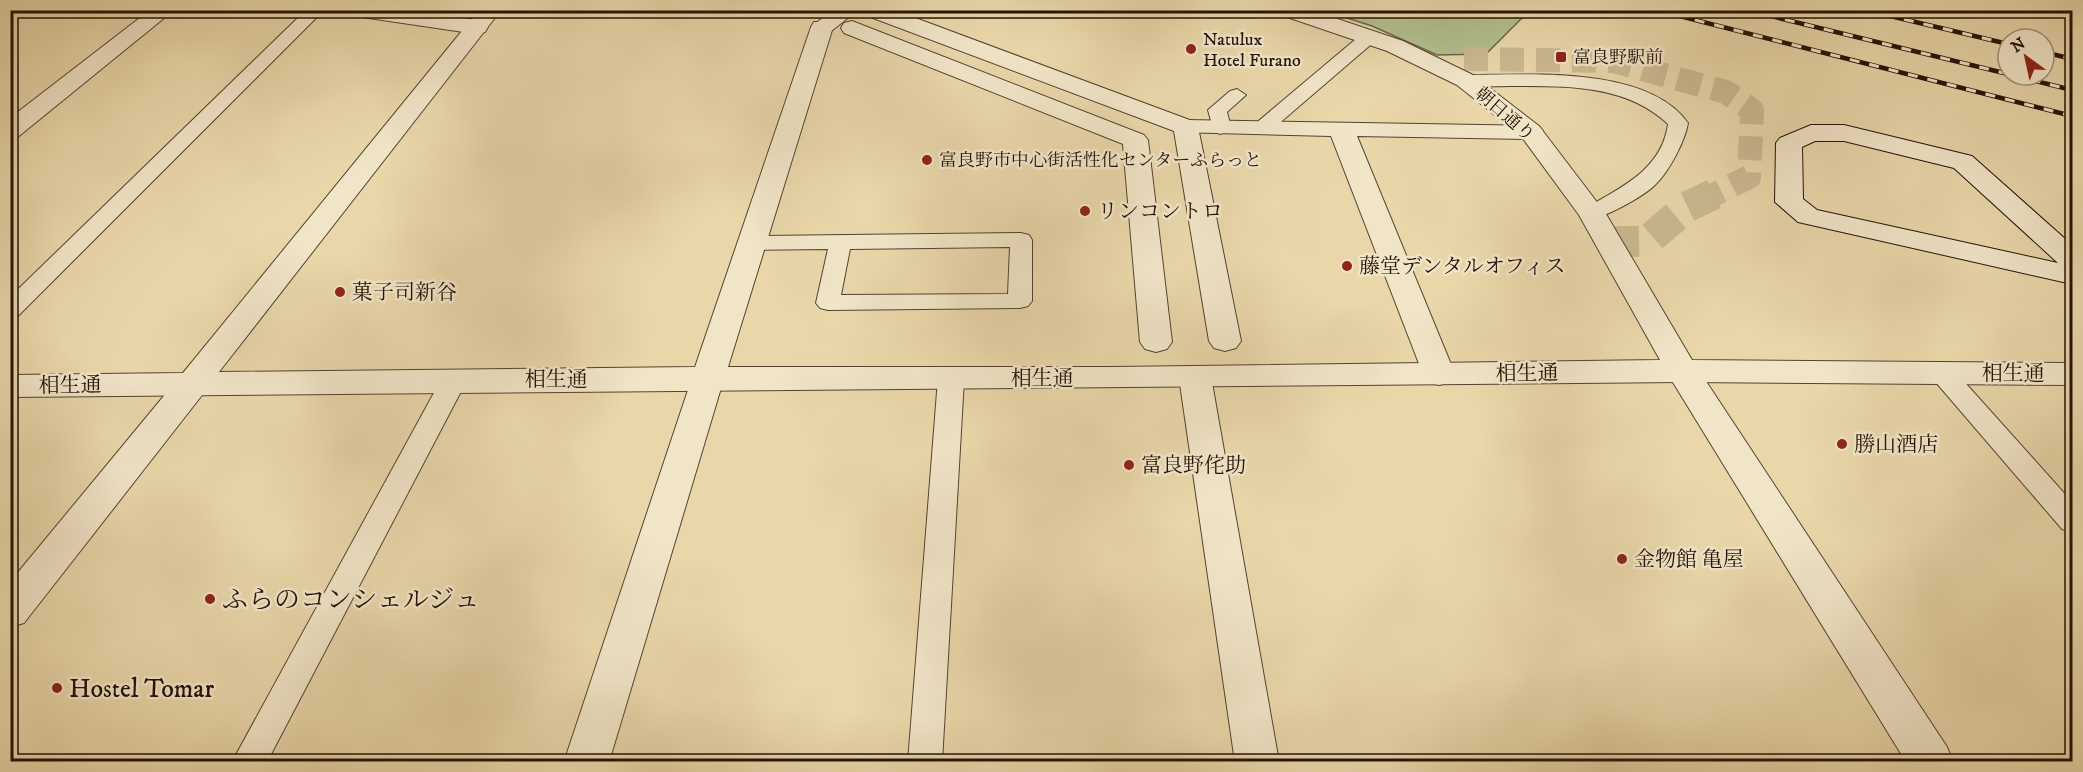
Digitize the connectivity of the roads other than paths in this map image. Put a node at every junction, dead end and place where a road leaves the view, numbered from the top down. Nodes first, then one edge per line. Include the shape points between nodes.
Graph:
1 (164, 10) edge
2 (316, 10) edge
3 (355, 10) edge
4 (1289, 10) edge
5 (880, 13) dead end
6 (484, 19) edge
7 (850, 19) edge
8 (1369, 37) junction
9 (1465, 80) junction
10 (1237, 95) dead end
11 (1186, 127) junction
12 (1221, 128) junction
13 (1262, 128) junction
14 (1341, 129) junction
15 (10, 131) edge
16 (1530, 131) junction
17 (1592, 214) junction
18 (840, 242) junction
19 (752, 243) junction
20 (2073, 260) edge
21 (2073, 274) edge
22 (10, 311) edge
23 (1225, 341) dead end
24 (1156, 342) dead end
25 (1682, 370) junction
26 (1942, 373) junction
27 (1439, 374) junction
28 (2073, 374) edge
29 (1195, 377) junction
30 (708, 378) junction
31 (951, 379) junction
32 (454, 380) junction
33 (194, 382) junction
34 (10, 386) edge
35 (2073, 521) edge
36 (10, 611) edge
37 (249, 762) edge
38 (586, 762) edge
39 (925, 762) edge
40 (1257, 762) edge
41 (1930, 762) edge

1 - 15 street
2 - 22 lane
3 - 6 street
4 - 8 street, 朝日通り
5 - 11 street
6 - 33 street
7 - 19 street via 822,27
7 - 24 street via 1135,140
8 - 9 street, 朝日通り
8 - 13 lane
9 - 16 street, 朝日通り
9 - 17 lane via 1608,86 1635,92 1668,111 1678,123 1676,138 1648,181
10 - 12 lane via 1217,110
11 - 12 street
11 - 23 street
12 - 13 street
13 - 14 street
14 - 16 street
14 - 27 street
16 - 17 street, 朝日通り
17 - 25 street, 朝日通り
18 - 18 lane via 1021,240 1020,301 828,303
18 - 19 lane
19 - 30 street
20 - 21 street via 1963,162 1844,133 1811,133 1789,143 1789,202 1808,216
25 - 26 street, 相生通
25 - 27 street, 相生通
25 - 41 street, 朝日通り
26 - 28 street, 相生通
26 - 35 lane
27 - 29 street, 相生通
29 - 31 street, 相生通
29 - 40 street
30 - 31 street, 相生通
30 - 32 street, 相生通
30 - 38 street
31 - 39 lane
32 - 33 street, 相生通
32 - 37 lane
33 - 34 street, 相生通
33 - 36 street

